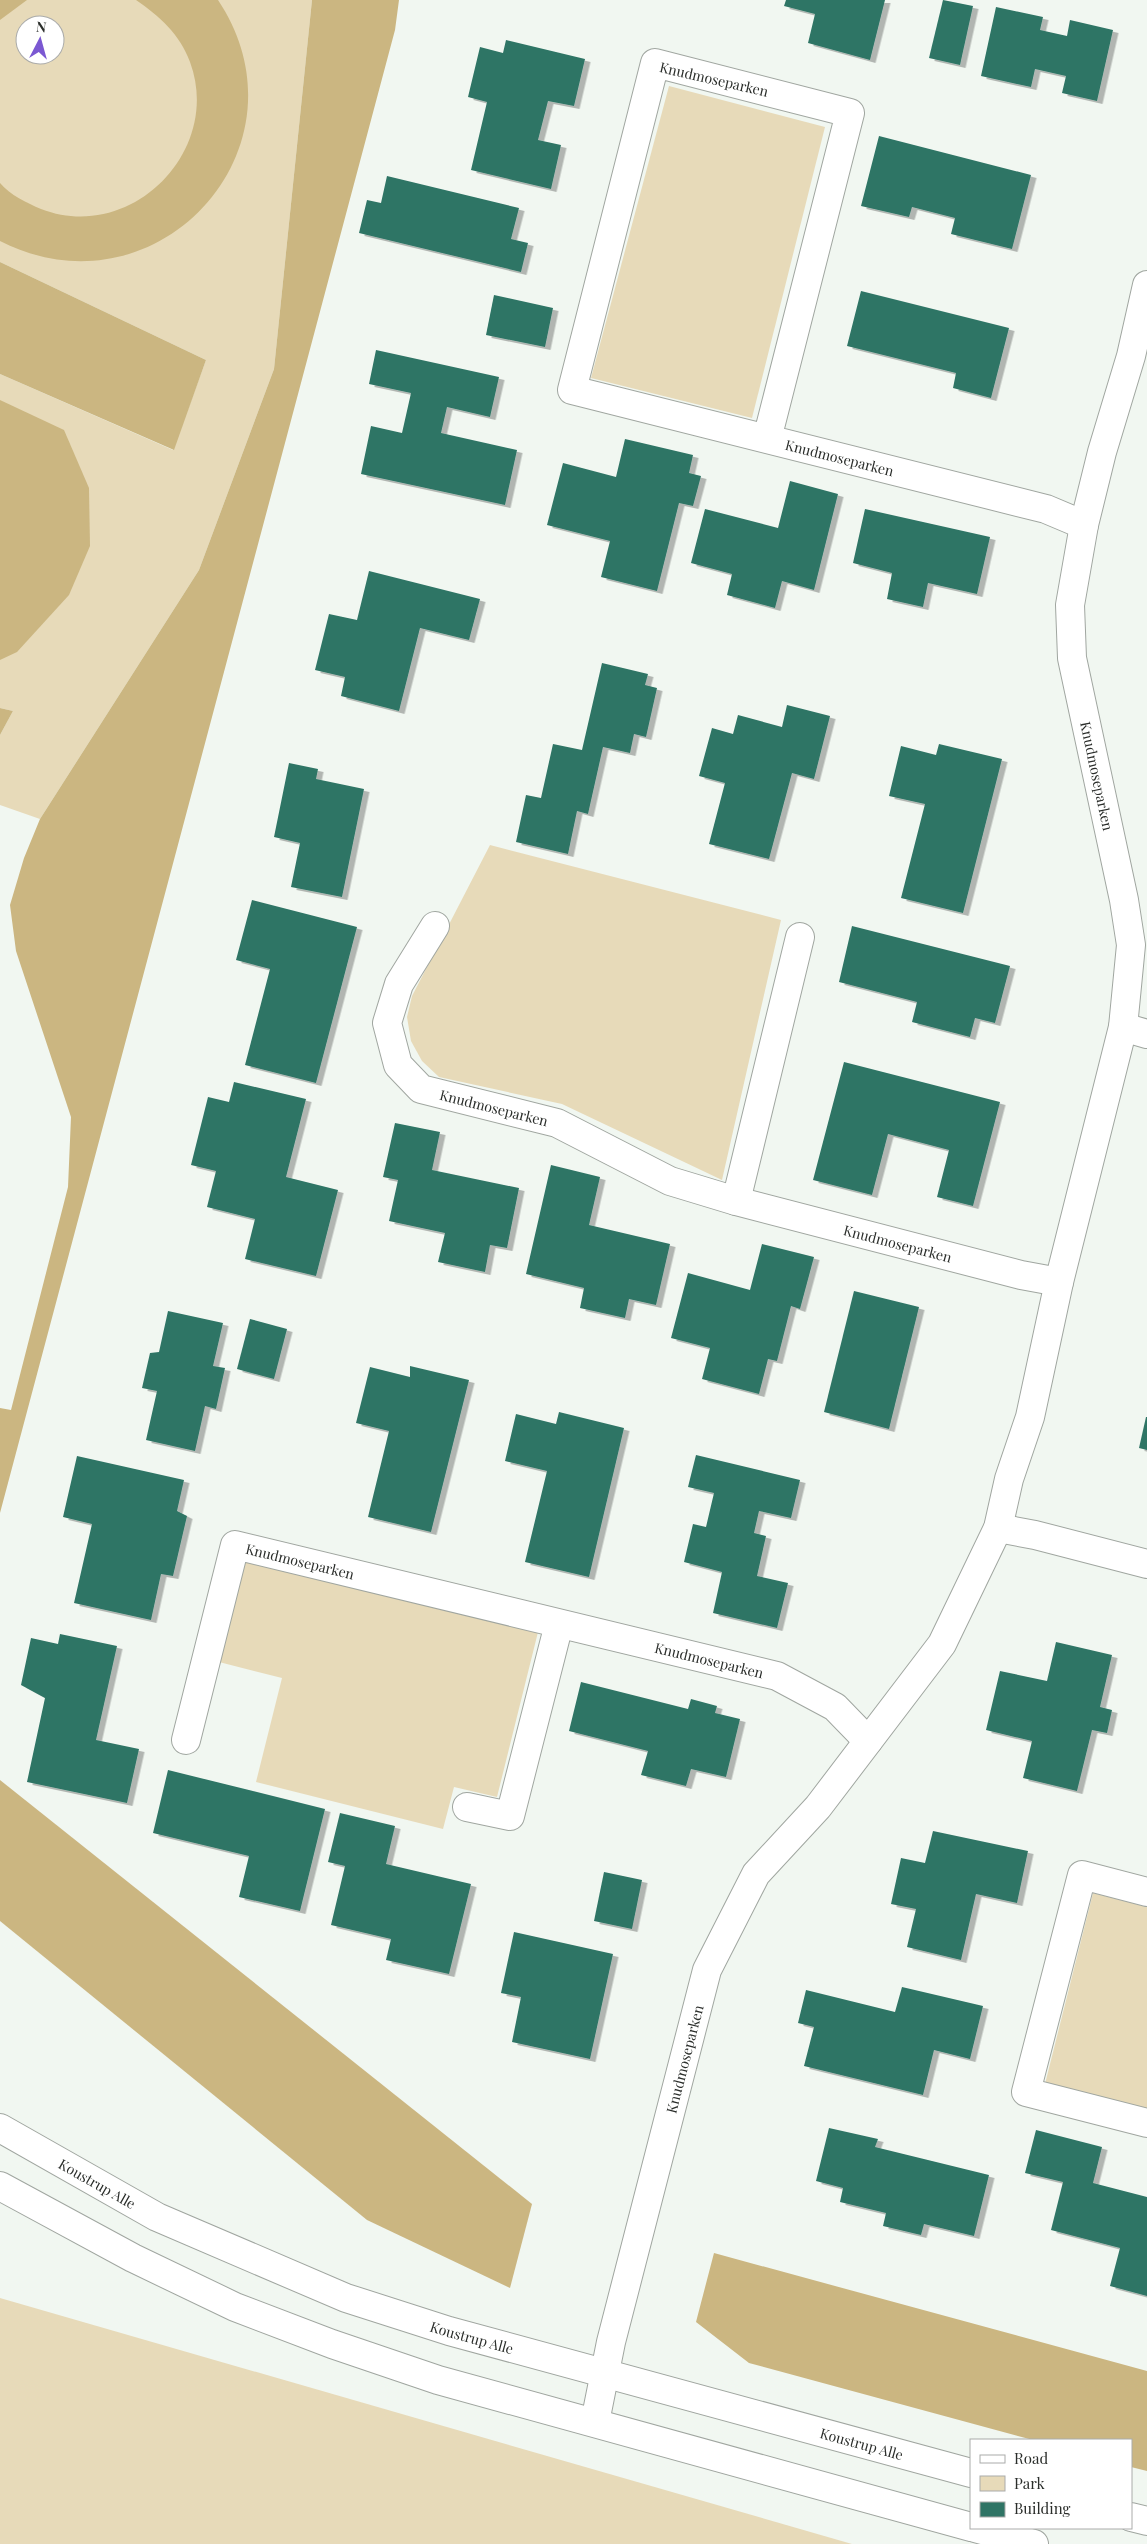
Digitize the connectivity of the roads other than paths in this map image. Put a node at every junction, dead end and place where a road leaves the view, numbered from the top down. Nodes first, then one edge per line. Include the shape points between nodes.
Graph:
1 (1147, 285) edge
2 (1139, 358) edge
3 (768, 439) junction
4 (1084, 524) junction
5 (435, 926) dead end
6 (800, 937) dead end
7 (1135, 1031) edge
8 (736, 1201) junction
9 (1059, 1282) junction
10 (998, 1528) junction
11 (1147, 1564) edge
12 (559, 1624) junction
13 (186, 1740) dead end
14 (868, 1741) junction
15 (467, 1807) dead end
16 (1147, 1892) edge
17 (1147, 2123) edge
18 (0, 2128) edge
19 (0, 2186) edge
20 (605, 2373) junction
21 (595, 2422) junction
22 (970, 2473) edge
23 (1132, 2517) edge
24 (1147, 2521) edge
25 (970, 2527) edge
26 (979, 2529) edge
27 (1034, 2544) edge

1 - 2 street, Knudmoseparken
2 - 4 street, Knudmoseparken via 1102,452
3 - 3 street, Knudmoseparken via 572,390 655,63 850,113
3 - 4 street, Knudmoseparken via 1046,509
4 - 7 street, Knudmoseparken via 1070,606 1072,658 1124,900
5 - 8 street, Knudmoseparken via 399,984 387,1023 398,1065 421,1089 557,1123 670,1181
6 - 8 street
7 - 9 street, Knudmoseparken
8 - 9 street, Knudmoseparken
9 - 10 street, Knudmoseparken via 1030,1417 1009,1479
10 - 11 street
10 - 14 street, Knudmoseparken via 942,1644
12 - 13 street, Knudmoseparken via 235,1545
12 - 14 street, Knudmoseparken via 777,1676 834,1707
12 - 15 street via 510,1816
14 - 20 street, Knudmoseparken via 818,1807 756,1874 707,1970
16 - 17 street via 1082,1875 1026,2092
18 - 20 street, Koustrup Alle via 157,2217 346,2298
19 - 21 street via 133,2258 235,2307 438,2380
20 - 21 street, Knudmoseparken
20 - 22 street, Koustrup Alle
21 - 25 street
23 - 24 street
26 - 27 street

